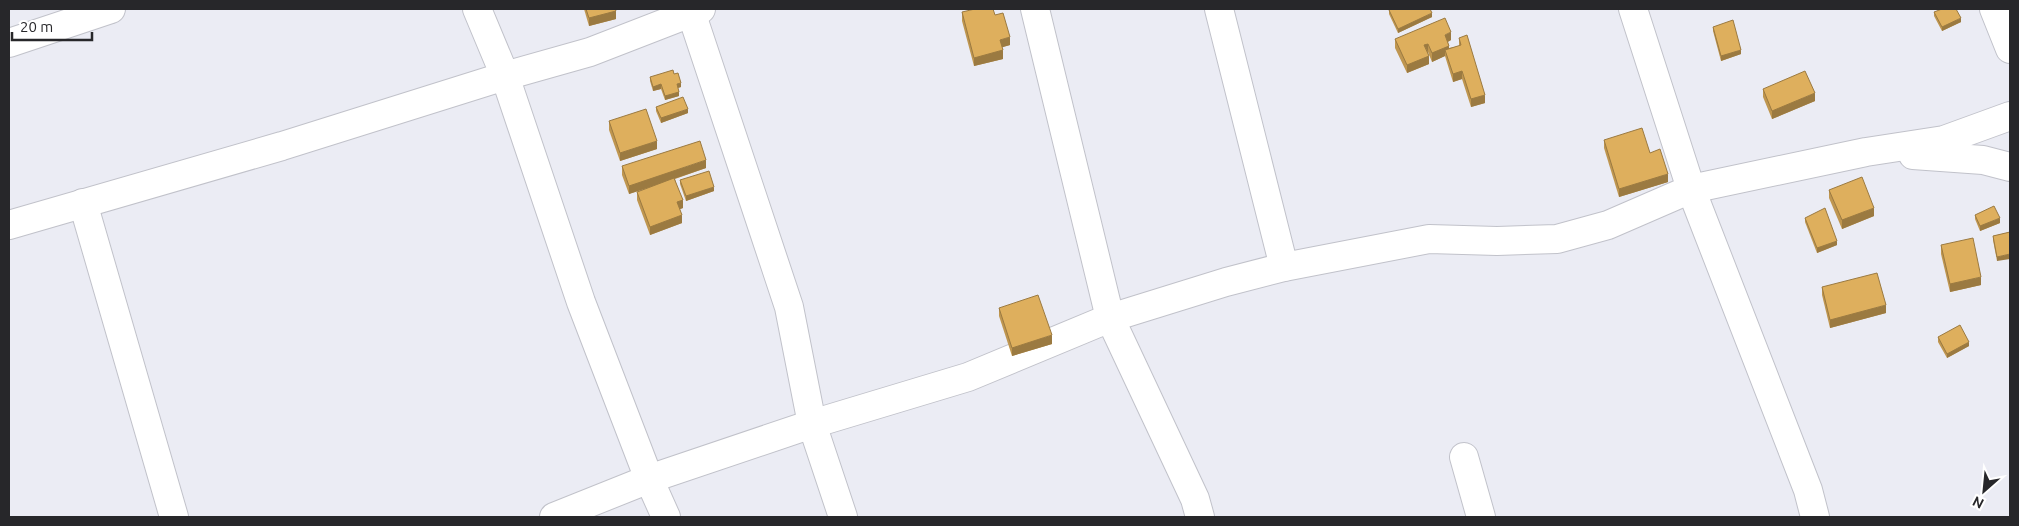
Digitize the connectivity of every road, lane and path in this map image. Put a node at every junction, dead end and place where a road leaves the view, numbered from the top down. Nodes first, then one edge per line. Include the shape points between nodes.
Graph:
1 (111, 9) edge
2 (477, 9) edge
3 (1035, 9) edge
4 (1219, 9) edge
5 (1633, 9) edge
6 (1994, 9) edge
7 (696, 10) edge
8 (9, 44) edge
9 (2010, 49) edge
10 (505, 76) junction
11 (2010, 116) edge
12 (1866, 152) junction
13 (2010, 167) edge
14 (1691, 189) junction
15 (83, 203) junction
16 (9, 225) edge
17 (1284, 267) junction
18 (1110, 318) junction
19 (812, 424) junction
20 (1464, 457) dead end
21 (649, 479) junction
22 (174, 517) edge
23 (554, 517) edge
24 (666, 517) edge
25 (843, 517) edge
26 (1200, 517) edge
27 (1481, 517) edge
28 (1815, 517) edge

1 - 8 street
2 - 10 street
3 - 18 street
4 - 17 street
5 - 14 street
6 - 9 street
7 - 10 street via 590,52
7 - 19 street via 789,307
10 - 15 street via 282,146
10 - 21 street via 581,302
11 - 12 street via 1944,140
12 - 13 street via 1983,160
12 - 14 street
14 - 17 street via 1608,225 1557,239 1429,239
14 - 28 street via 1808,490
15 - 16 street
15 - 22 street
17 - 18 street
18 - 19 street via 968,377
18 - 26 street via 1195,499
19 - 21 street
19 - 25 street
20 - 27 street
21 - 23 street
21 - 24 street

